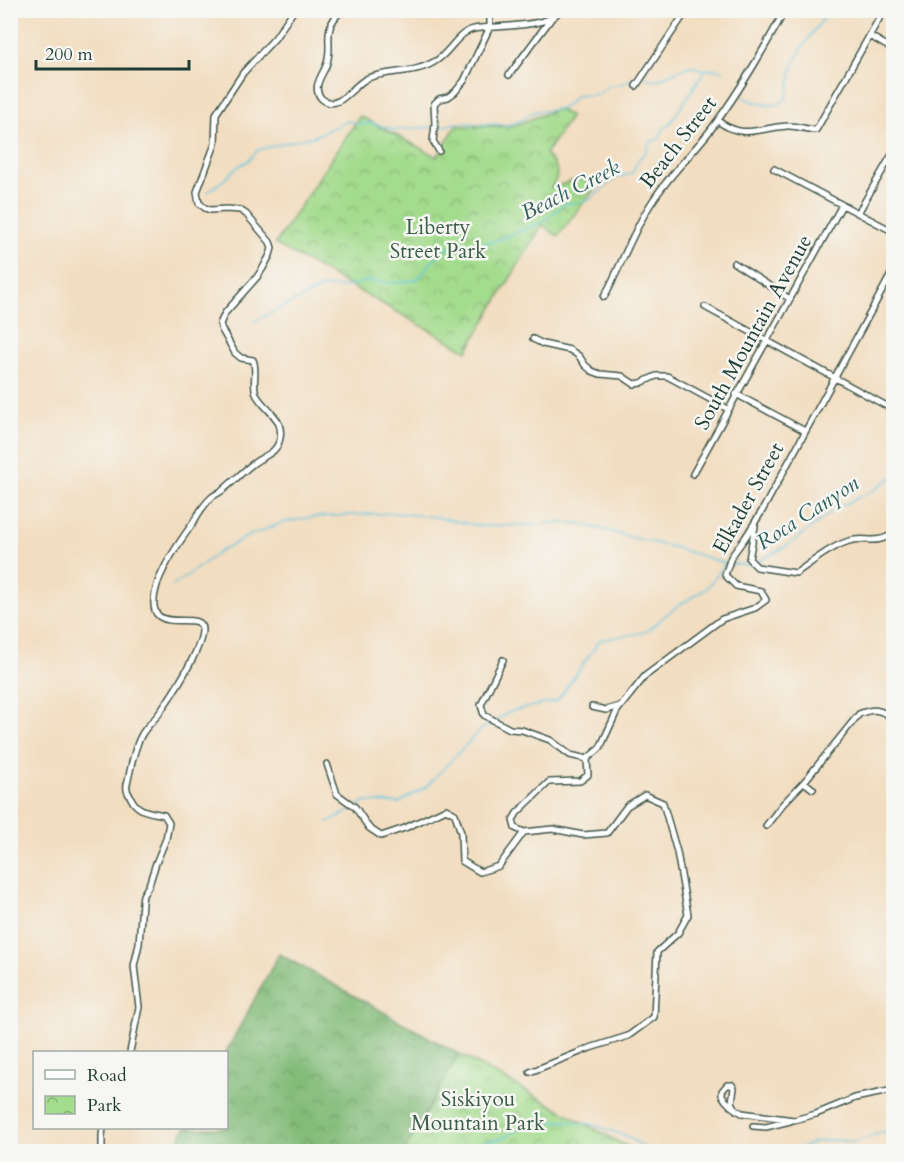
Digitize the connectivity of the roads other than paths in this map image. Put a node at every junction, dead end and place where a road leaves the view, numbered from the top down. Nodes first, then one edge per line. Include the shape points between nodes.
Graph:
1 (294, 10) edge
2 (342, 10) edge
3 (490, 10) edge
4 (560, 10) edge
5 (687, 10) edge
6 (785, 10) edge
7 (884, 10) edge
8 (551, 19) junction
9 (490, 27) junction
10 (870, 36) junction
11 (894, 50) edge
12 (509, 75) dead end
13 (636, 86) dead end
14 (717, 121) junction
15 (439, 151) dead end
16 (894, 151) edge
17 (774, 169) dead end
18 (842, 205) junction
19 (858, 213) junction
20 (894, 232) edge
21 (734, 263) dead end
22 (894, 269) edge
23 (604, 297) dead end
24 (790, 299) junction
25 (705, 307) dead end
26 (533, 339) dead end
27 (766, 340) junction
28 (834, 378) junction
29 (736, 394) junction
30 (728, 409) junction
31 (894, 410) edge
32 (805, 431) junction
33 (693, 474) dead end
34 (755, 522) junction
35 (894, 533) edge
36 (503, 660) dead end
37 (622, 706) junction
38 (592, 707) dead end
39 (894, 719) edge
40 (587, 759) junction
41 (327, 764) dead end
42 (804, 782) junction
43 (813, 789) dead end
44 (774, 801) dead end
45 (782, 805) junction
46 (766, 826) dead end
47 (524, 832) junction
48 (130, 1051) edge
49 (530, 1072) dead end
50 (894, 1090) edge
51 (736, 1110) dead end
52 (794, 1120) junction
53 (753, 1126) dead end
54 (103, 1129) edge
55 (102, 1152) edge

1 - 48 street via 216,114 215,144 197,192 199,203 205,208 227,208 246,214 270,242 272,248 263,268 220,324 235,353 254,360 255,391 275,416 280,438 275,449 211,498 164,569 154,596 155,612 163,618 197,621 202,630 185,674 141,735 126,789 135,805 164,815 169,823 143,895 134,966 139,1006
2 - 9 street via 330,28 328,59 317,85 320,95 331,103 342,100 368,78 427,66 462,34
3 - 9 street
4 - 8 street
5 - 13 street
6 - 14 street, Beach Street
7 - 10 street
8 - 9 street
8 - 12 street
9 - 15 street via 464,81 455,92 434,104 433,141
10 - 11 street
10 - 14 street via 816,130 788,126 740,132
14 - 23 street, Beach Street via 654,199
16 - 19 street
17 - 18 street
18 - 19 street
18 - 24 street, South Mountain Avenue
19 - 20 street
21 - 24 street
22 - 28 street, Elkader Street
24 - 27 street, South Mountain Avenue
25 - 27 street
26 - 30 street via 570,350 592,371 622,376 634,384 668,376
27 - 28 street
27 - 29 street, South Mountain Avenue
28 - 31 street
28 - 32 street, Elkader Street
29 - 30 street, South Mountain Avenue
29 - 32 street
30 - 33 street, South Mountain Avenue
32 - 34 street, Elkader Street
34 - 35 street via 749,559 756,566 796,573 842,544 874,541
34 - 37 street, Elkader Street via 731,558 725,575 736,586 761,591 766,600 722,619 645,676
36 - 40 street via 481,705 484,715
37 - 38 street via 606,710
37 - 40 street, Elkader Street via 600,748
39 - 42 street via 880,710 859,714
40 - 47 street, Elkader Street via 588,775 580,781 549,782 517,813 513,820 515,828
41 - 47 street via 337,794 355,807 369,828 381,836 446,809 455,814 462,861 480,872 499,866
42 - 43 street
42 - 45 street
44 - 45 street
45 - 46 street
47 - 49 street via 553,829 583,835 607,833 627,807 645,795 663,803 688,915 678,933 657,952 654,1017 628,1036
50 - 52 street via 855,1098
51 - 52 street
52 - 53 street
54 - 55 street

